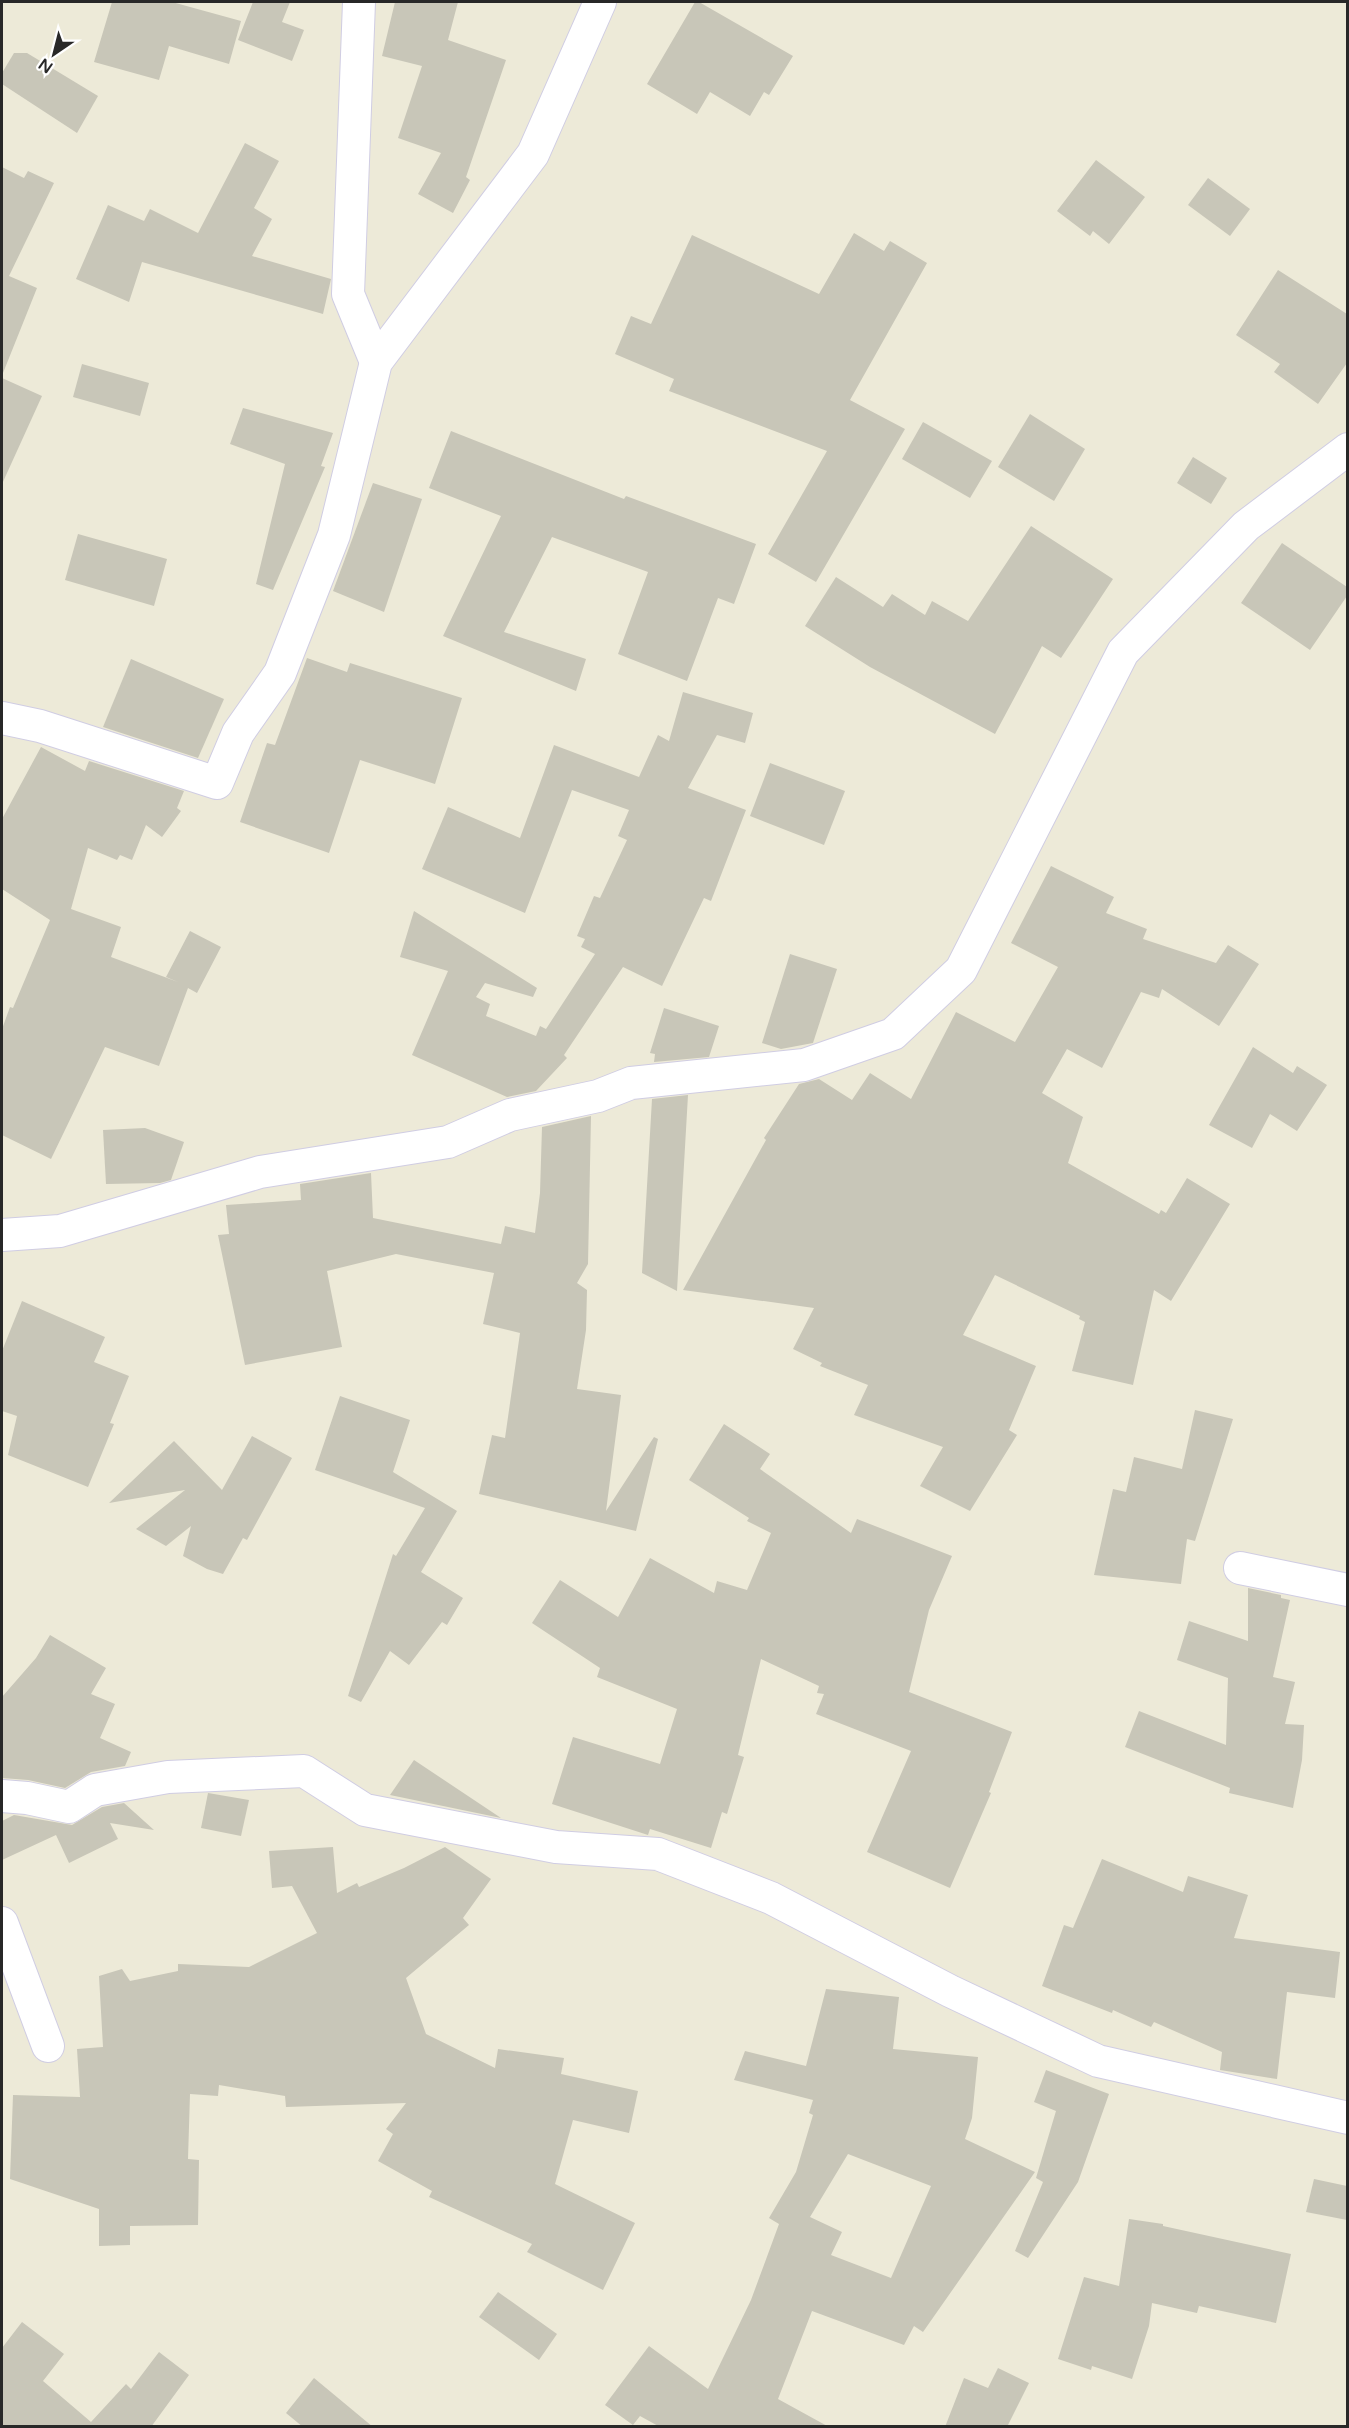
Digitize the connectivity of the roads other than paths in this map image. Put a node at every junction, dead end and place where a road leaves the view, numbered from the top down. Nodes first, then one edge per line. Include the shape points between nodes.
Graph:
1 (359, 2) edge
2 (600, 2) edge
3 (375, 362) junction
4 (1347, 449) edge
5 (2, 717) edge
6 (2, 1235) edge
7 (1240, 1568) dead end
8 (1347, 1590) edge
9 (2, 1796) edge
10 (2, 1923) edge
11 (48, 2046) dead end
12 (1347, 2118) edge

1 - 3 street via 348,294
2 - 3 street via 533,154
3 - 5 street via 334,535 280,672 238,733 217,783
4 - 6 street via 1246,526 1123,652 961,970 893,1034 804,1065 631,1083 598,1096 510,1115 448,1142 260,1172 60,1231
7 - 8 street
9 - 12 street via 69,1807 95,1790 168,1777 304,1771 365,1810 556,1847 658,1854 771,1898 950,1991 1098,2061
10 - 11 street

